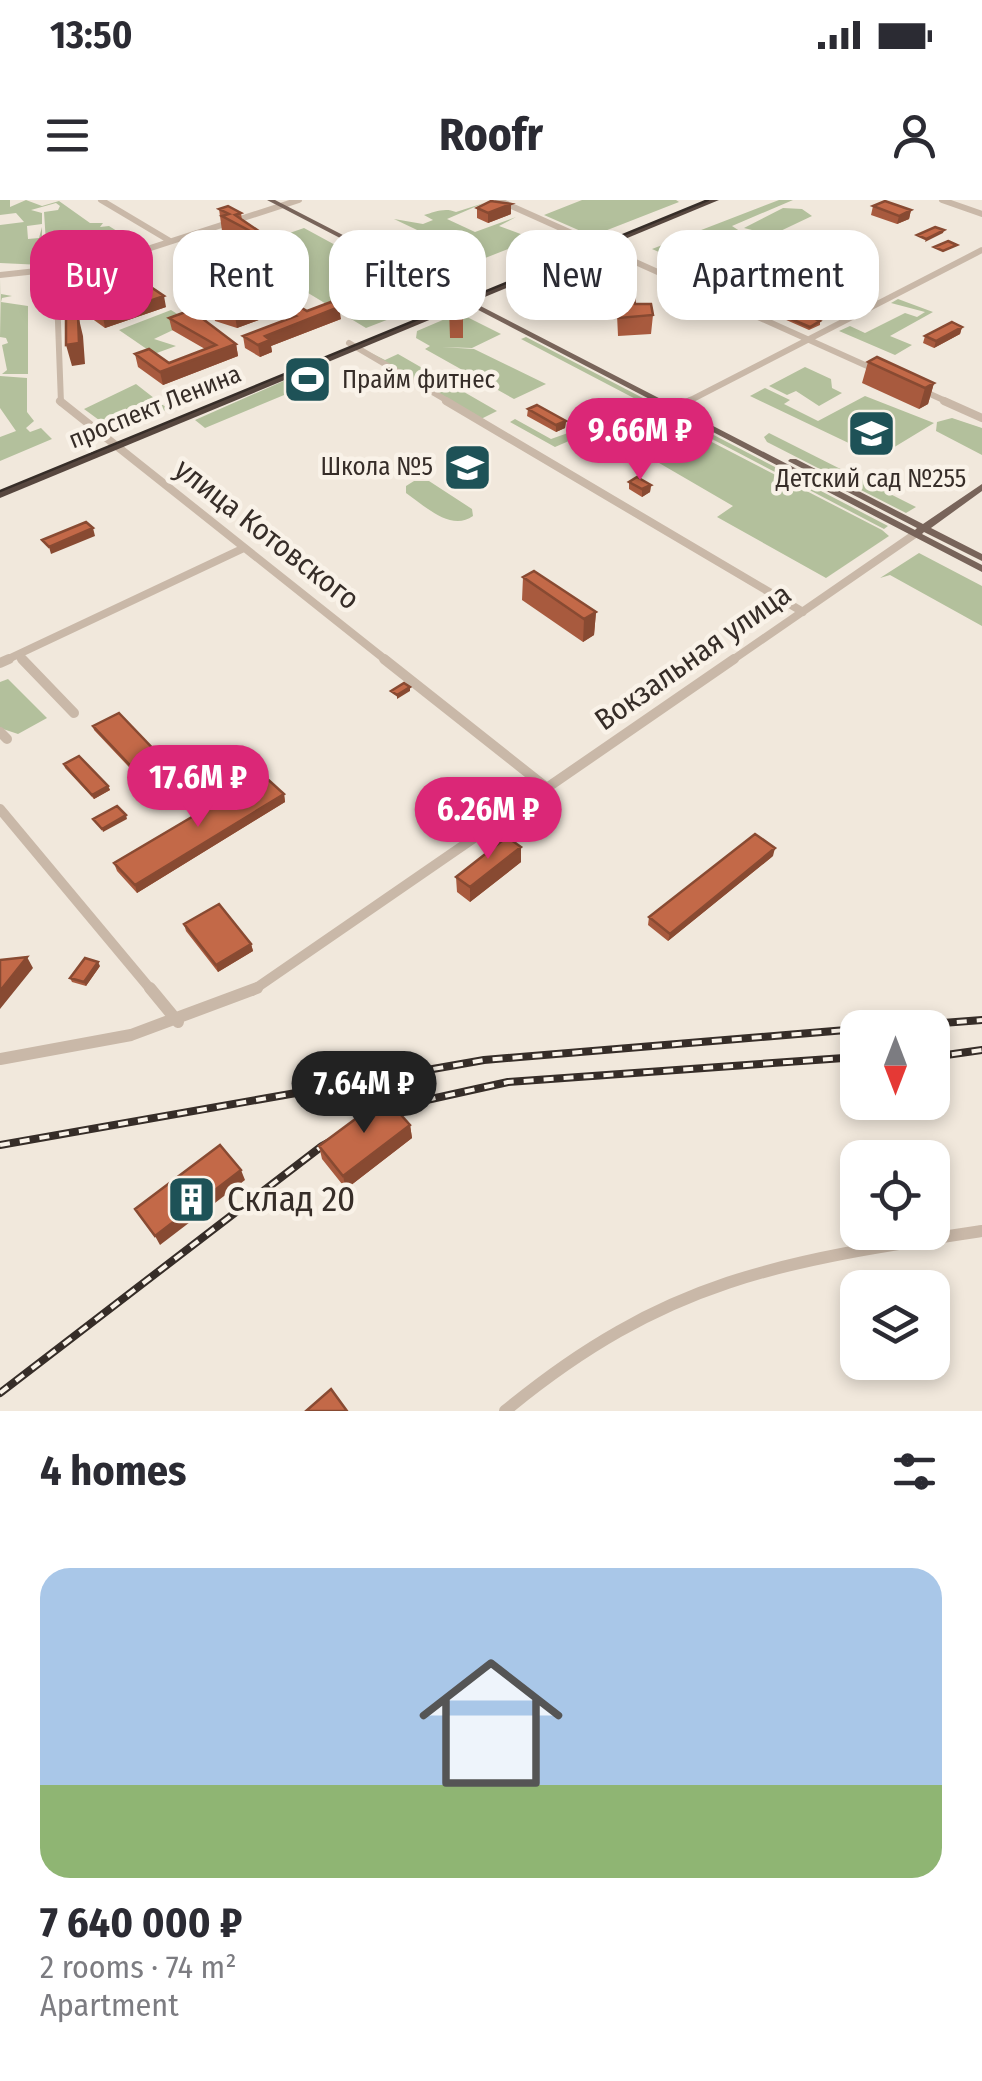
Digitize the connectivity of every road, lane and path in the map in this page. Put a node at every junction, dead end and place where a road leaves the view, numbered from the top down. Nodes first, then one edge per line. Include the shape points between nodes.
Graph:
1 (102, 200) edge
2 (498, 200) edge
3 (699, 200) edge
4 (715, 200) edge
5 (942, 200) edge
6 (284, 201) edge
7 (982, 214) edge
8 (665, 217) junction
9 (335, 230) edge
10 (565, 230) edge
11 (634, 230) edge
12 (170, 240) junction
13 (153, 245) edge
14 (982, 250) edge
15 (637, 263) edge
16 (30, 273) edge
17 (0, 276) edge
18 (486, 309) edge
19 (58, 320) edge
20 (419, 320) edge
21 (808, 340) junction
22 (357, 347) junction
23 (892, 377) edge
24 (908, 384) edge
25 (679, 407) junction
26 (982, 418) edge
27 (113, 444) junction
28 (0, 486) edge
29 (982, 487) edge
30 (0, 495) edge
31 (919, 531) junction
32 (244, 548) junction
33 (982, 558) edge
34 (982, 569) edge
35 (802, 612) junction
36 (18, 655) junction
37 (0, 664) edge
38 (74, 713) dead end
39 (547, 788) junction
40 (0, 809) edge
41 (178, 1022) junction
42 (0, 1060) edge
43 (982, 1231) edge
44 (504, 1411) edge

1 - 12 street
2 - 10 street
3 - 8 highway, проспект Ленина
4 - 8 highway, проспект Ленина
5 - 7 street
6 - 9 main road
6 - 12 street
8 - 11 highway, проспект Ленина
12 - 13 street
14 - 21 street
15 - 21 street
16 - 17 street
18 - 25 main road
19 - 27 street, улица Котовского via 60,402
20 - 22 highway, проспект Ленина
21 - 23 street
21 - 25 street
22 - 27 highway, проспект Ленина
22 - 35 street
24 - 26 street
25 - 31 main road
27 - 28 highway, проспект Ленина
27 - 30 highway, проспект Ленина
27 - 32 street, улица Котовского
29 - 31 main road, Вокзальная улица
31 - 33 main road
31 - 34 main road
31 - 35 street, Вокзальная улица
32 - 36 street
32 - 39 street, улица Котовского
35 - 39 street, Вокзальная улица
36 - 37 street
36 - 38 street
39 - 41 street, Вокзальная улица via 256,989
40 - 41 street
41 - 42 street, Вокзальная улица via 116,1042
43 - 44 street via 714,1284 584,1350

